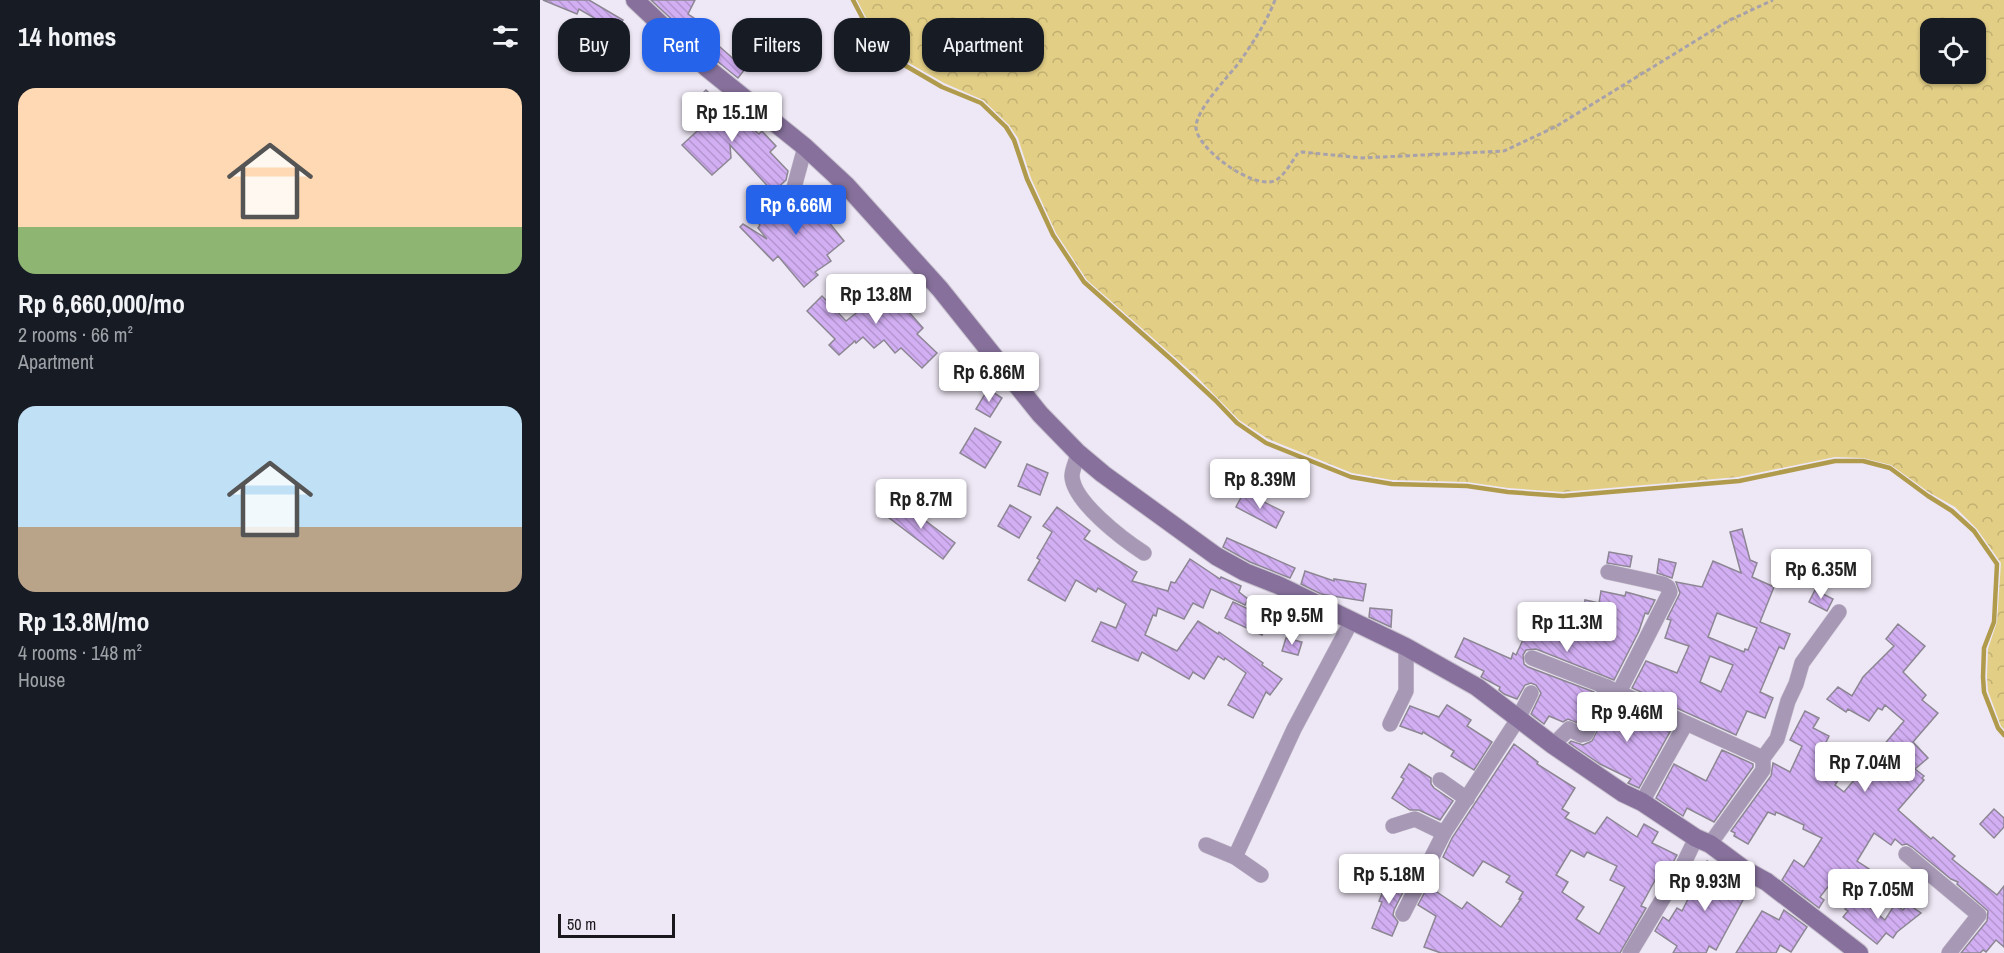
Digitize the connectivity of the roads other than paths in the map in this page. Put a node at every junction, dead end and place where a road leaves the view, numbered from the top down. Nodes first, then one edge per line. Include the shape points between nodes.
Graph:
1 (641, 2) edge
2 (805, 147) junction
3 (792, 195) dead end
4 (1078, 453) junction
5 (1144, 553) dead end
6 (1608, 572) dead end
7 (1839, 612) dead end
8 (1351, 622) junction
9 (1406, 647) junction
10 (1532, 658) dead end
11 (1613, 690) junction
12 (1531, 693) dead end
13 (1518, 719) junction
14 (1390, 724) dead end
15 (1685, 725) junction
16 (1553, 745) junction
17 (1762, 758) junction
18 (1440, 780) dead end
19 (1467, 799) junction
20 (1642, 802) junction
21 (1393, 826) dead end
22 (1444, 833) junction
23 (1703, 841) junction
24 (1206, 845) dead end
25 (1906, 854) dead end
26 (1235, 857) junction
27 (1261, 875) dead end
28 (1403, 914) dead end
29 (1630, 953) edge
30 (1858, 953) edge
31 (1949, 953) edge

1 - 2 street via 707,68
2 - 3 street
2 - 4 street via 846,185 940,289 1040,414
4 - 5 street via 1072,476 1087,504 1110,529
4 - 8 street via 1216,556
6 - 11 street via 1663,584 1670,591
7 - 17 street via 1802,663 1777,739
8 - 9 street
8 - 26 street via 1294,729
9 - 13 street via 1477,687
9 - 14 street via 1406,691
10 - 11 street
11 - 15 street
11 - 16 street via 1586,734 1569,729
12 - 13 street
13 - 16 street
13 - 19 street
15 - 17 street
15 - 20 street
16 - 20 street
17 - 23 street via 1761,774
18 - 19 street
19 - 22 street
20 - 23 street
21 - 22 street via 1414,819
22 - 28 street
23 - 29 street via 1682,867
23 - 30 street via 1767,882
24 - 26 street
25 - 31 street via 1979,915
26 - 27 street

